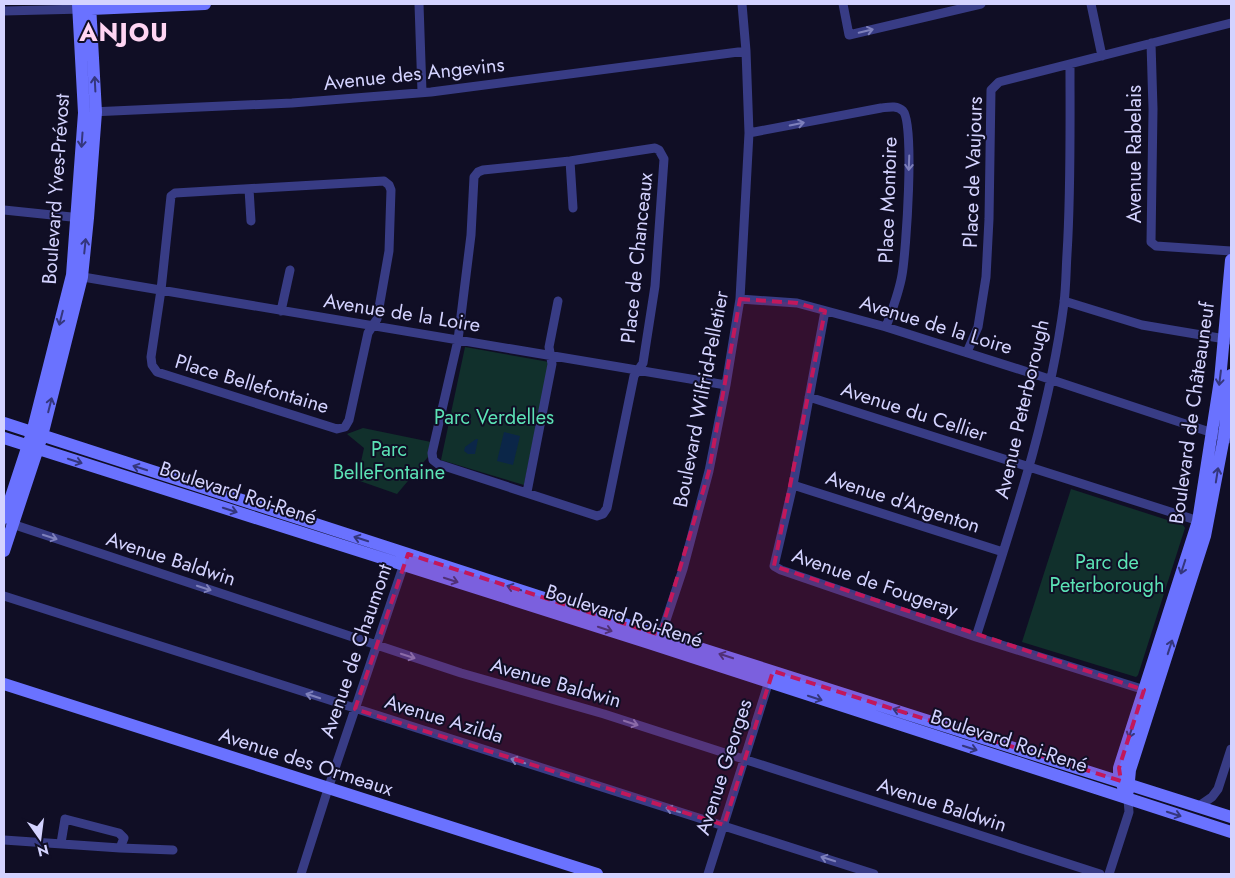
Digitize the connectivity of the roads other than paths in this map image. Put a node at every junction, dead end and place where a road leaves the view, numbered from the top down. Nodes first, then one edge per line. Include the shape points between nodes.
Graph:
1 (205, 4) edge
2 (419, 4) edge
3 (742, 4) edge
4 (843, 4) edge
5 (981, 4) edge
6 (1090, 4) edge
7 (84, 7) edge
8 (4, 11) edge
9 (1231, 23) edge
10 (1151, 43) junction
11 (746, 51) junction
12 (1102, 56) junction
13 (1070, 64) junction
14 (422, 92) junction
15 (90, 112) junction
16 (749, 133) junction
17 (570, 161) junction
18 (249, 190) junction
19 (573, 208) dead end
20 (4, 210) edge
21 (82, 218) junction
22 (251, 221) dead end
23 (1231, 251) edge
24 (1231, 260) edge
25 (290, 270) dead end
26 (77, 276) junction
27 (161, 290) junction
28 (740, 299) junction
29 (558, 301) dead end
30 (1064, 301) junction
31 (281, 311) junction
32 (825, 311) junction
33 (372, 326) junction
34 (886, 327) junction
35 (458, 340) junction
36 (1228, 340) edge
37 (967, 352) junction
38 (551, 356) junction
39 (638, 370) junction
40 (1231, 375) edge
41 (1051, 380) junction
42 (726, 385) junction
43 (809, 396) junction
44 (4, 423) edge
45 (37, 435) junction
46 (1222, 437) edge
47 (4, 438) edge
48 (33, 447) junction
49 (1030, 468) junction
50 (793, 484) junction
51 (527, 492) junction
52 (6, 521) edge
53 (1203, 522) junction
54 (4, 552) edge
55 (1003, 552) junction
56 (406, 560) junction
57 (4, 596) edge
58 (976, 637) junction
59 (659, 641) junction
60 (377, 646) junction
61 (771, 677) junction
62 (4, 684) edge
63 (1150, 692) junction
64 (355, 709) junction
65 (1231, 749) edge
66 (744, 760) junction
67 (1124, 782) junction
68 (328, 788) junction
69 (1128, 799) junction
70 (1198, 806) junction
71 (1231, 817) edge
72 (724, 825) junction
73 (1231, 832) edge
74 (4, 840) edge
75 (61, 843) junction
76 (120, 848) junction
77 (173, 850) dead end
78 (301, 874) edge
79 (597, 874) edge
80 (708, 874) edge
81 (874, 874) edge
82 (1100, 874) edge
83 (1109, 874) edge

1 - 7 street
2 - 14 street
3 - 11 street, Boulevard Wilfrid-Pelletier
4 -> 5 street via 849,35
6 - 12 street
7 - 8 street
7 - 15 street, Boulevard Yves-Prévost
9 - 10 street, Place de Vaujours
10 - 12 street, Place de Vaujours
10 - 23 street, Avenue Rabelais via 1151,242 1156,246
11 - 14 street, Avenue des Angevins
11 - 16 street, Boulevard Wilfrid-Pelletier
12 - 13 street, Place de Vaujours
13 - 30 street, Avenue Peterborough via 1070,207
13 - 37 street, Place de Vaujours via 999,82 991,90 986,277 978,327
14 - 15 street, Avenue des Angevins via 292,103
15 - 21 street, Boulevard Yves-Prévost
16 - 28 street, Boulevard Wilfrid-Pelletier
16 -> 34 street, Place Montoire via 882,108 896,107 904,112 909,145 907,219 902,276
17 - 19 street
17 - 35 street, Place de Chanceaux via 483,170 474,177 471,235
17 - 39 street, Place de Chanceaux via 655,148 664,159 655,286 643,363
18 - 22 street
18 - 27 street via 175,193 171,196
18 - 33 street via 384,181 389,185 389,251 377,319
20 - 21 street
21 - 26 street, Boulevard Yves-Prévost
24 - 36 street, Boulevard de Châteauneuf
25 - 31 street
26 - 27 street, Avenue de la Loire
26 - 45 street, Boulevard Yves-Prévost
27 - 31 street, Avenue de la Loire
27 - 33 street, Place Bellefontaine via 151,358 157,372 337,429 345,427 349,420
28 - 32 street, Avenue de la Loire via 797,303
28 - 42 street, Boulevard Wilfrid-Pelletier
29 - 38 street via 549,347
30 - 36 street via 1142,326
30 - 41 street, Avenue Peterborough
31 - 33 street, Avenue de la Loire
32 - 34 street, Avenue de la Loire
32 - 43 street, Avenue de Fougeray
33 - 35 street, Avenue de la Loire
34 - 37 street, Avenue de la Loire
35 - 38 street, Avenue de la Loire
35 - 51 street, Place de Chanceaux via 432,450 433,460
36 -> 46 street, Boulevard de Châteauneuf
37 - 41 street, Avenue de la Loire
38 - 39 street, Avenue de la Loire
38 - 51 street
39 - 42 street, Avenue de la Loire
39 - 51 street via 603,514 597,516
40 - 46 street, Boulevard de Châteauneuf
41 - 46 street, Avenue de la Loire
41 - 49 street, Avenue Peterborough
42 - 59 street, Boulevard Wilfrid-Pelletier via 709,470 683,569
43 - 49 street, Avenue du Cellier
43 - 50 street, Avenue de Fougeray
44 - 45 street, Boulevard Roi-René
45 - 48 street, Boulevard Yves-Prévost
56 -> 45 street, Boulevard Roi-René
46 - 53 street, Boulevard de Châteauneuf
47 - 48 street, Boulevard Roi-René
48 - 52 street, Boulevard Yves-Prévost
48 -> 56 street, Boulevard Roi-René
49 - 53 street, Avenue du Cellier
49 - 55 street, Avenue Peterborough
50 - 55 street, Avenue d'Argenton
50 - 58 street, Avenue de Fougeray via 774,566
52 - 54 street, Boulevard Yves-Prévost
52 -> 60 street, Avenue Baldwin
53 - 63 street, Boulevard de Châteauneuf
55 - 58 street, Avenue Peterborough
56 - 59 street, Boulevard Roi-René
56 - 60 street, Avenue de Chaumont
64 -> 57 street, Avenue Azilda
58 - 63 street, Avenue de Fougeray
59 - 61 street, Boulevard Roi-René
60 - 64 street, Avenue de Chaumont
60 -> 66 street, Avenue Baldwin
61 - 66 street, Avenue Georges
67 -> 61 street, Boulevard Roi-René
61 -> 69 street, Boulevard Roi-René
62 - 68 street, Avenue des Ormeaux
63 - 67 street, Boulevard de Châteauneuf
64 - 68 street, Avenue de Chaumont
72 -> 64 street, Avenue Azilda
65 - 70 street via 1218,789
66 - 72 street, Avenue Georges
66 - 82 street, Avenue Baldwin
67 - 69 street, Boulevard de Châteauneuf
67 - 70 street, Boulevard Roi-René
68 - 78 street, Avenue de Chaumont
68 - 79 street, Avenue des Ormeaux
69 -> 73 street, Boulevard Roi-René
69 - 83 street, Boulevard de Châteauneuf via 1129,812
70 - 71 street, Boulevard Roi-René
72 - 80 street, Avenue Georges
81 -> 72 street, Avenue Azilda
74 - 75 street
75 - 76 street
75 - 76 street via 65,819 119,833 124,838
76 - 77 street

